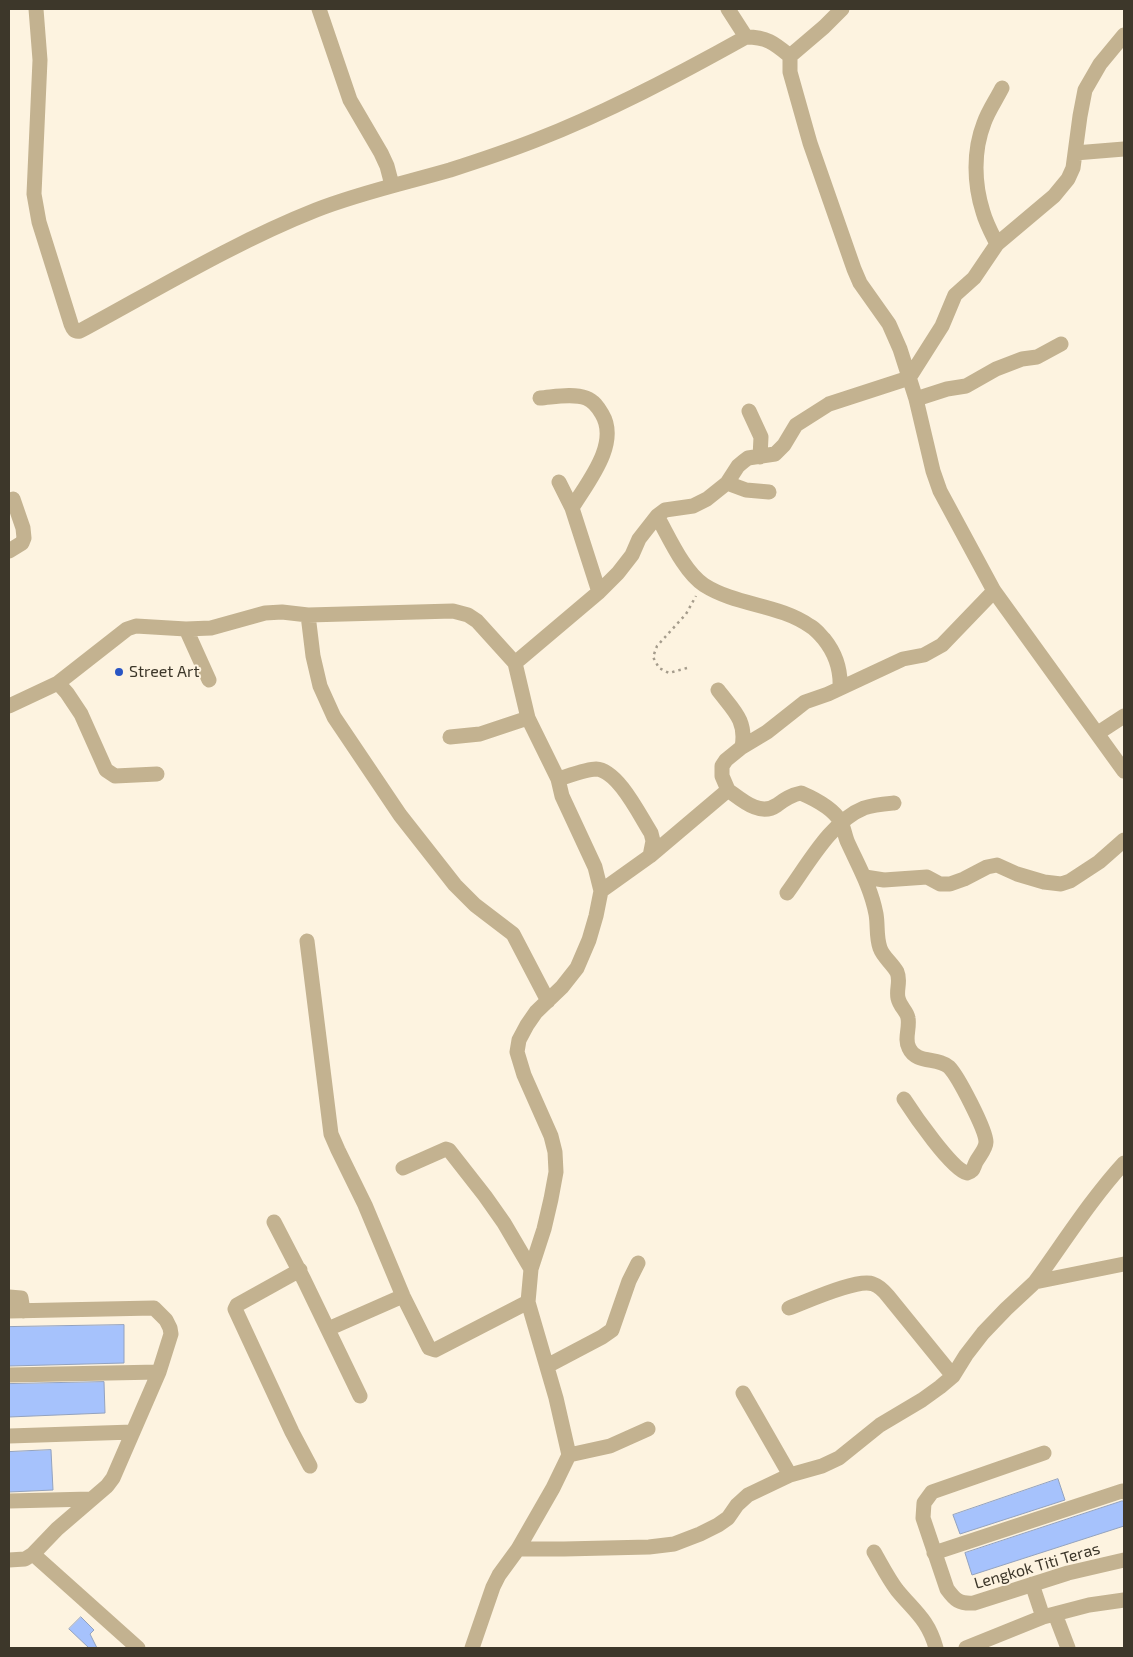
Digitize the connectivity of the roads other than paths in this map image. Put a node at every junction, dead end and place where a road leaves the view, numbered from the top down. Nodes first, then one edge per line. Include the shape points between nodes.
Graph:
1 (36, 9) edge
2 (319, 9) edge
3 (728, 9) edge
4 (842, 9) edge
5 (1124, 35) edge
6 (746, 37) junction
7 (790, 56) junction
8 (1002, 88) dead end
9 (1124, 149) edge
10 (1075, 152) junction
11 (392, 185) junction
12 (997, 244) junction
13 (1061, 344) dead end
14 (909, 378) junction
15 (540, 398) dead end
16 (916, 399) junction
17 (748, 411) dead end
18 (760, 457) junction
19 (559, 482) dead end
20 (727, 483) junction
21 (769, 492) dead end
22 (13, 500) dead end
23 (572, 508) junction
24 (657, 516) junction
25 (9, 551) edge
26 (994, 591) junction
27 (599, 592) junction
28 (308, 615) junction
29 (186, 628) junction
30 (514, 663) junction
31 (209, 680) dead end
32 (58, 682) junction
33 (840, 688) junction
34 (718, 690) dead end
35 (9, 706) edge
36 (1124, 716) edge
37 (528, 718) junction
38 (1098, 733) junction
39 (450, 737) dead end
40 (742, 747) junction
41 (1124, 771) edge
42 (157, 774) dead end
43 (558, 779) junction
44 (728, 790) junction
45 (894, 803) dead end
46 (840, 822) junction
47 (1124, 840) edge
48 (650, 856) junction
49 (865, 877) junction
50 (600, 891) junction
51 (787, 893) dead end
52 (307, 941) dead end
53 (548, 1001) junction
54 (904, 1099) dead end
55 (1124, 1163) edge
56 (403, 1168) dead end
57 (274, 1222) dead end
58 (638, 1263) dead end
59 (1124, 1264) edge
60 (531, 1269) junction
61 (300, 1270) junction
62 (1035, 1282) junction
63 (403, 1296) junction
64 (9, 1297) edge
65 (528, 1302) junction
66 (789, 1308) dead end
67 (16, 1311) edge
68 (328, 1329) junction
69 (547, 1366) junction
70 (159, 1372) junction
71 (9, 1374) edge
72 (953, 1376) junction
73 (743, 1393) dead end
74 (360, 1396) dead end
75 (648, 1429) dead end
76 (132, 1432) junction
77 (9, 1436) edge
78 (1044, 1453) dead end
79 (569, 1454) junction
80 (310, 1466) dead end
81 (790, 1475) junction
82 (1124, 1492) edge
83 (91, 1499) junction
84 (9, 1501) edge
85 (518, 1549) junction
86 (874, 1552) dead end
87 (934, 1553) junction
88 (33, 1554) junction
89 (9, 1560) edge
90 (1124, 1560) edge
91 (1032, 1584) junction
92 (1124, 1600) edge
93 (1049, 1615) junction
94 (138, 1648) edge
95 (472, 1648) edge
96 (936, 1648) edge
97 (966, 1648) edge
98 (1068, 1648) edge

1 - 11 street via 40,60 34,194 39,222 76,332 269,230 316,210
2 - 11 street via 350,100 381,153
3 - 6 street
4 - 7 street
5 - 10 street via 1100,64 1085,90
6 - 7 street via 766,39
6 - 11 street via 616,105 535,140 450,170
7 - 14 street via 790,72 810,144 854,269 889,324
8 - 12 street via 984,124 976,167 983,213
9 - 10 street
10 - 12 street via 1068,179 1054,196
12 - 14 street via 974,278 954,295 942,326
13 - 16 street via 1038,357 996,369 966,386
14 - 16 street
14 - 18 street via 829,404 796,425 784,445 774,454
15 - 23 street via 585,398 596,404 605,418 608,439 603,458
16 - 26 street via 932,471 940,491
17 - 18 street via 761,437
18 - 20 street via 744,461
19 - 23 street
20 - 21 street via 746,490
20 - 24 street via 693,506 666,510
22 - 25 street via 24,538
23 - 27 street
24 - 27 street via 639,539 627,563
24 - 33 street via 688,569 702,584 722,595 776,610 813,627 830,646 837,660
26 - 33 street via 942,645
26 - 38 street
27 - 30 street
28 - 29 street via 265,613 211,628
28 - 30 street via 453,611 476,621
28 - 53 street via 320,686 334,717 400,816 455,885 513,934
29 - 31 street
29 - 32 street via 136,626 127,629
30 - 37 street
32 - 35 street
32 - 42 street via 81,714 106,770 115,776
33 - 40 street via 805,702
34 - 40 street via 741,720
36 - 38 street
37 - 39 street via 480,734
37 - 43 street
38 - 41 street
40 - 44 street via 722,766
43 - 48 street via 595,769 610,774 618,781 651,833
43 - 50 street via 564,802 595,867
44 - 46 street via 764,810 801,793 826,806
44 - 48 street
45 - 46 street via 864,808
46 - 49 street
46 - 51 street
47 - 49 street via 1099,862 1061,884 1017,874 997,865 950,884 940,884 927,878 884,880
48 - 50 street
49 - 54 street via 876,914 881,951 899,980 898,995 908,1019 910,1050 924,1060 948,1066 971,1104 984,1136 986,1144 973,1170 967,1173 959,1169 928,1134
50 - 53 street via 589,940 577,968
52 - 63 street via 331,1134
53 - 60 street via 527,1025 517,1052 555,1152 556,1172 551,1199
55 - 62 street
56 - 60 street via 449,1150 504,1223
57 - 61 street
58 - 69 street via 612,1330
59 - 62 street
60 - 65 street
61 - 68 street
61 - 80 street via 235,1308
62 - 72 street via 984,1333
63 - 65 street via 432,1350
63 - 68 street
64 - 67 street via 21,1298
65 - 69 street
66 - 72 street via 838,1290 872,1283 888,1296
67 - 70 street via 154,1308 166,1320 171,1334
68 - 74 street
69 - 79 street
70 - 71 street
70 - 76 street
72 - 81 street via 840,1458
73 - 81 street
75 - 79 street via 610,1446
76 - 77 street
76 - 83 street via 113,1478
78 - 87 street, Lengkok Titi Teras via 932,1492 924,1503 923,1518
79 - 85 street
81 - 85 street via 748,1495 718,1525 674,1544
82 - 87 street
83 - 84 street
83 - 88 street
85 - 95 street via 493,1587
86 - 96 street via 896,1589 928,1626
87 - 91 street, Lengkok Titi Teras via 946,1589 964,1604
88 - 89 street via 25,1559
88 - 94 street
90 - 91 street, Lengkok Titi Teras
91 - 93 street
92 - 93 street
93 - 97 street
93 - 98 street

